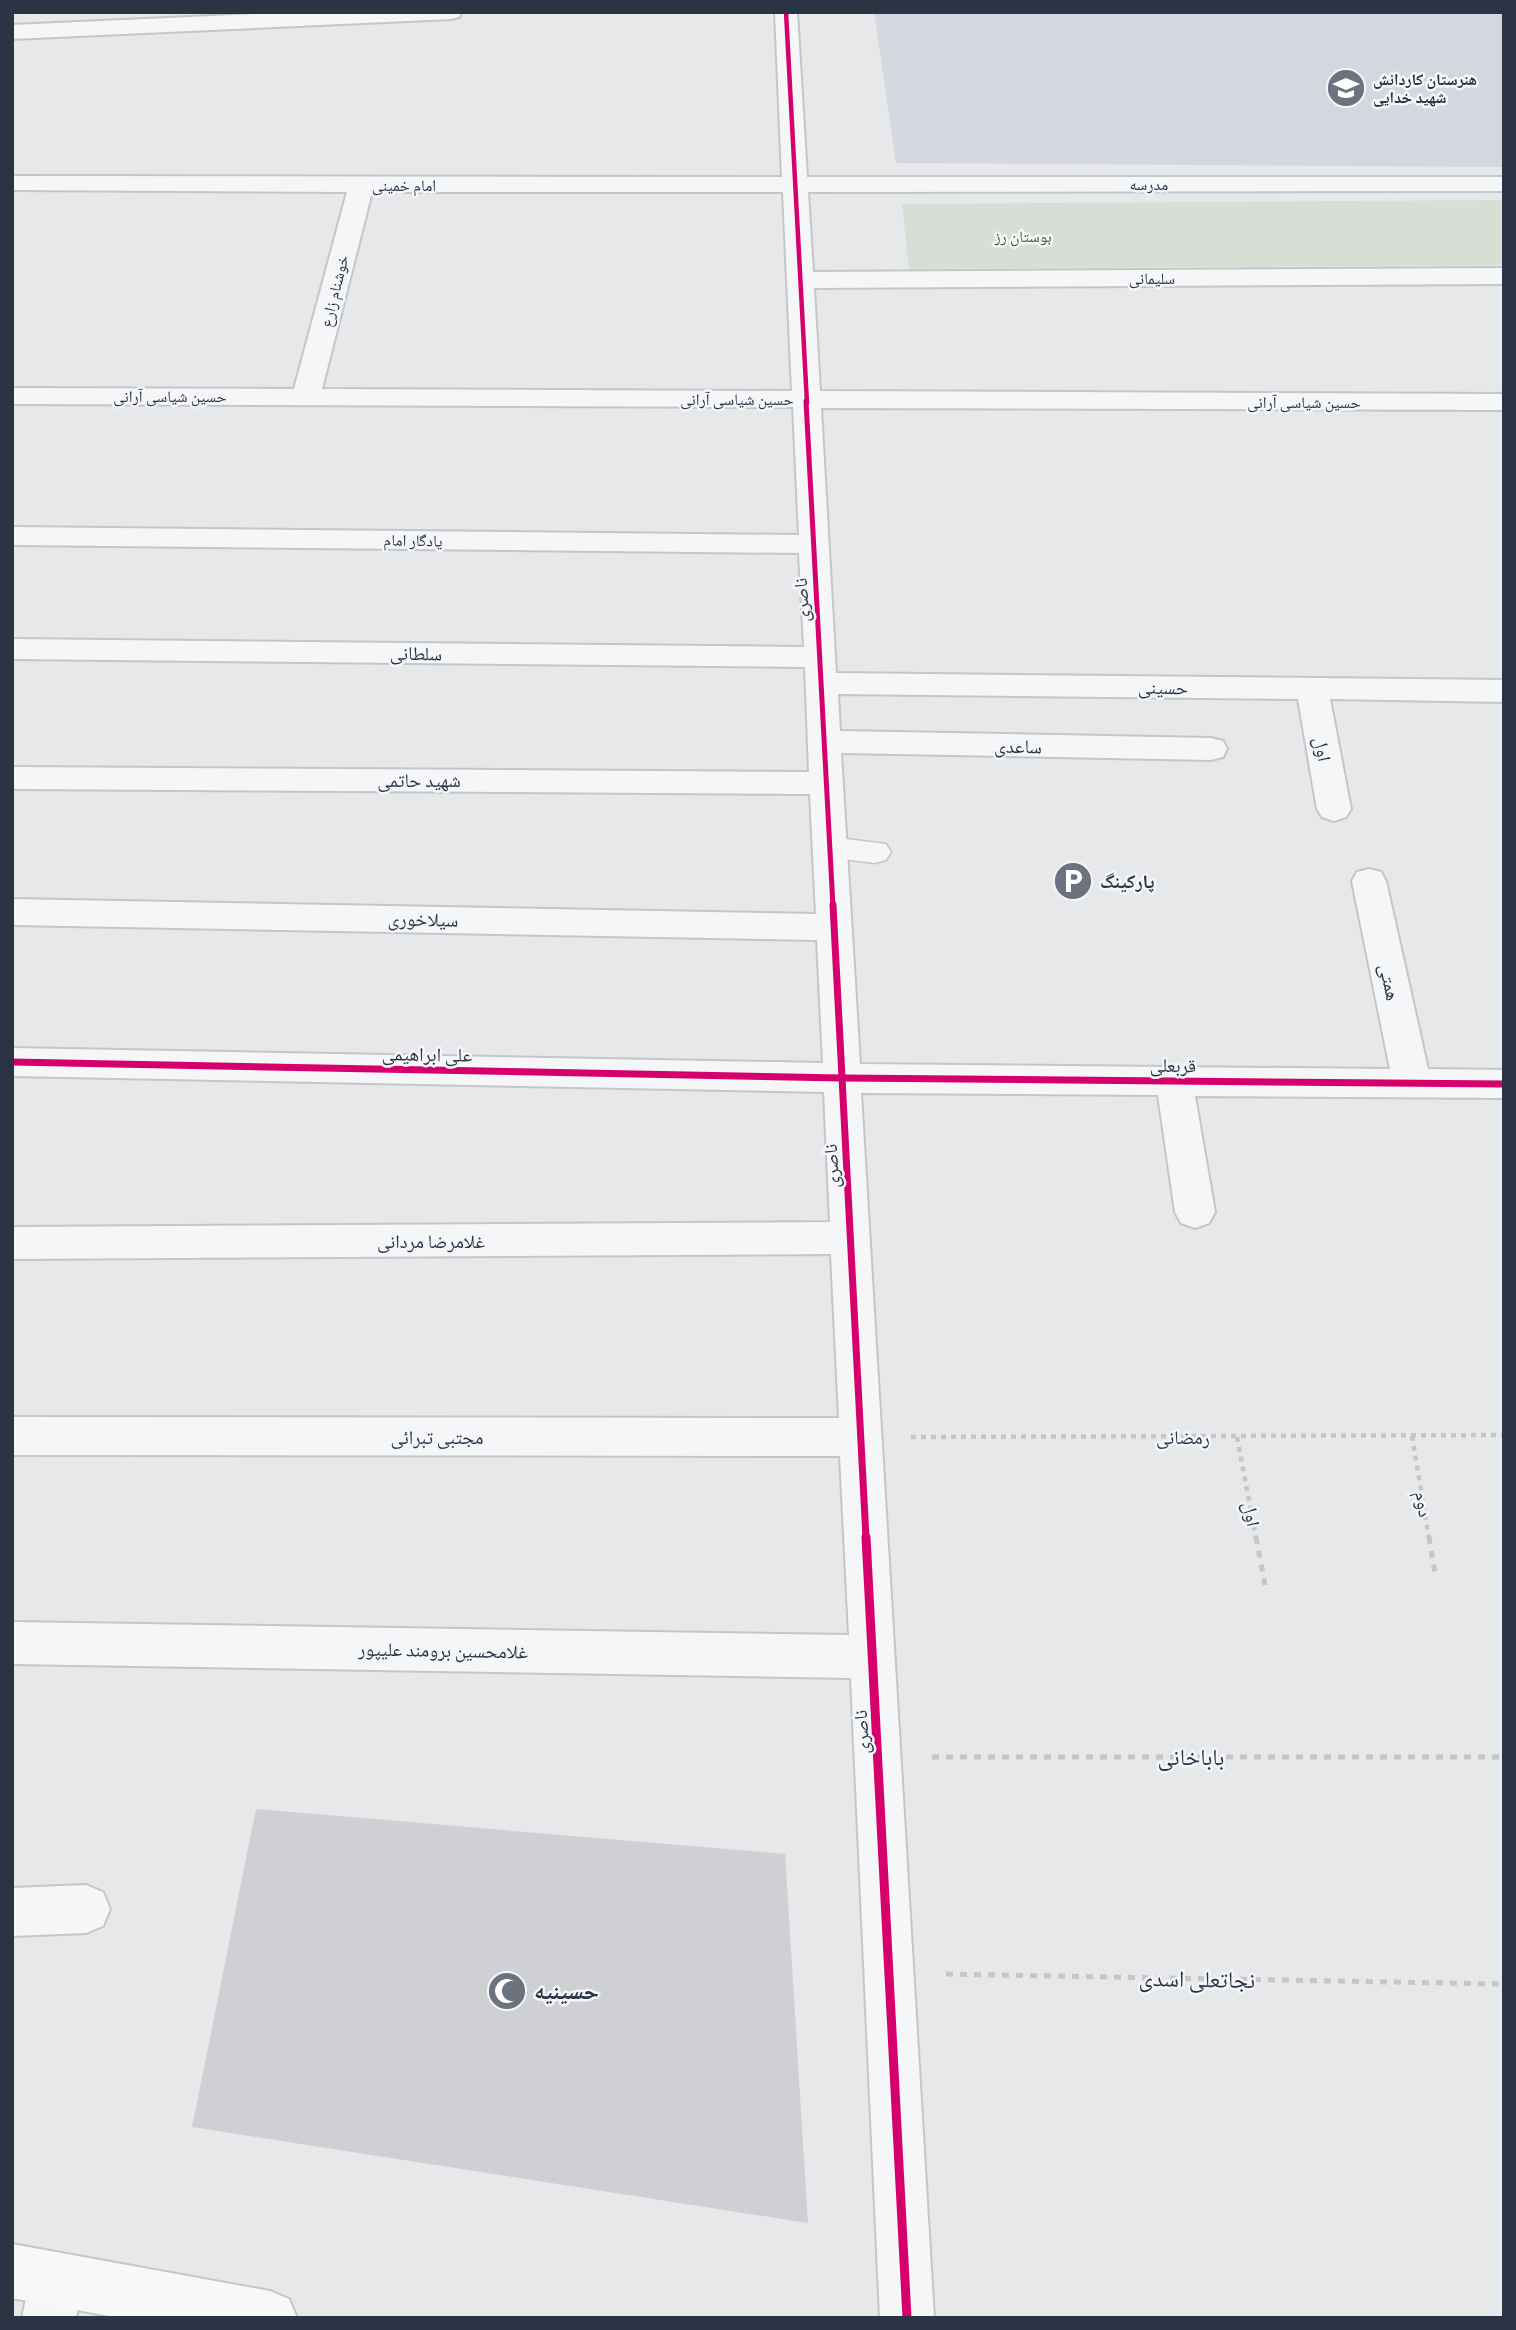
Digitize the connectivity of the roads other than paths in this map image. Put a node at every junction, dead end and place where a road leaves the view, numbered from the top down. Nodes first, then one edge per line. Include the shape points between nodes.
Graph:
1 (451, 12) edge
2 (786, 12) edge
3 (12, 32) edge
4 (12, 183) edge
5 (1504, 184) edge
6 (795, 185) junction
7 (361, 186) junction
8 (1504, 276) edge
9 (800, 280) junction
10 (12, 396) edge
11 (306, 397) junction
12 (807, 400) junction
13 (1504, 402) edge
14 (12, 536) edge
15 (814, 544) junction
16 (12, 649) edge
17 (820, 670) junction
18 (1312, 689) junction
19 (1504, 691) edge
20 (824, 742) junction
21 (1211, 749) dead end
22 (12, 778) edge
23 (826, 783) junction
24 (1334, 808) dead end
25 (830, 848) junction
26 (875, 852) dead end
27 (1369, 881) dead end
28 (12, 912) edge
29 (834, 927) junction
30 (12, 1062) edge
31 (842, 1078) junction
32 (1174, 1081) junction
33 (1412, 1083) junction
34 (1504, 1084) edge
35 (1195, 1212) dead end
36 (850, 1238) junction
37 (12, 1243) edge
38 (12, 1436) edge
39 (862, 1437) junction
40 (12, 1643) edge
41 (873, 1657) junction
42 (86, 1909) dead end
43 (12, 1912) edge
44 (39, 2289) edge
45 (270, 2318) edge
46 (907, 2318) edge

1 - 3 street
2 - 6 street, ناصری
4 - 7 street, امام خمینی
5 - 6 street, مدرسه
6 - 7 street, امام خمینی
6 - 9 street, ناصری
7 - 11 street, خوشنام زارع
8 - 9 street, سلیمانی
9 - 12 street, ناصری
10 - 11 street, حسین شیاسی آرانی
11 - 12 street, حسین شیاسی آرانی
12 - 13 street, حسین شیاسی آرانی
12 - 15 street, ناصری
14 - 15 street, یادگار امام
15 - 17 street, ناصری
16 - 17 street, سلطانی
17 - 18 street, حسینی
17 - 20 street, ناصری
18 - 19 street, حسینی
18 - 24 street, اول
20 - 21 street, ساعدی
20 - 23 street, ناصری
22 - 23 street, شهید حاتمی
23 - 25 street, ناصری
25 - 26 lane
25 - 29 street, ناصری
27 - 33 street, همتی
28 - 29 street, سیلاخوری
29 - 31 street, ناصری
30 - 31 street, علی ابراهیمی
31 - 32 street, قربعلی
31 - 36 street, ناصری
32 - 33 street, قربعلی
32 - 35 street
33 - 34 street, قربعلی
36 - 37 street, غلامرضا مردانی
36 - 39 street, ناصری
38 - 39 street, مجتبی تبرائی
39 - 41 street, ناصری
40 - 41 street, غلامحسین برومند علیپور
41 - 46 street, ناصری
42 - 43 street
44 - 45 main road

